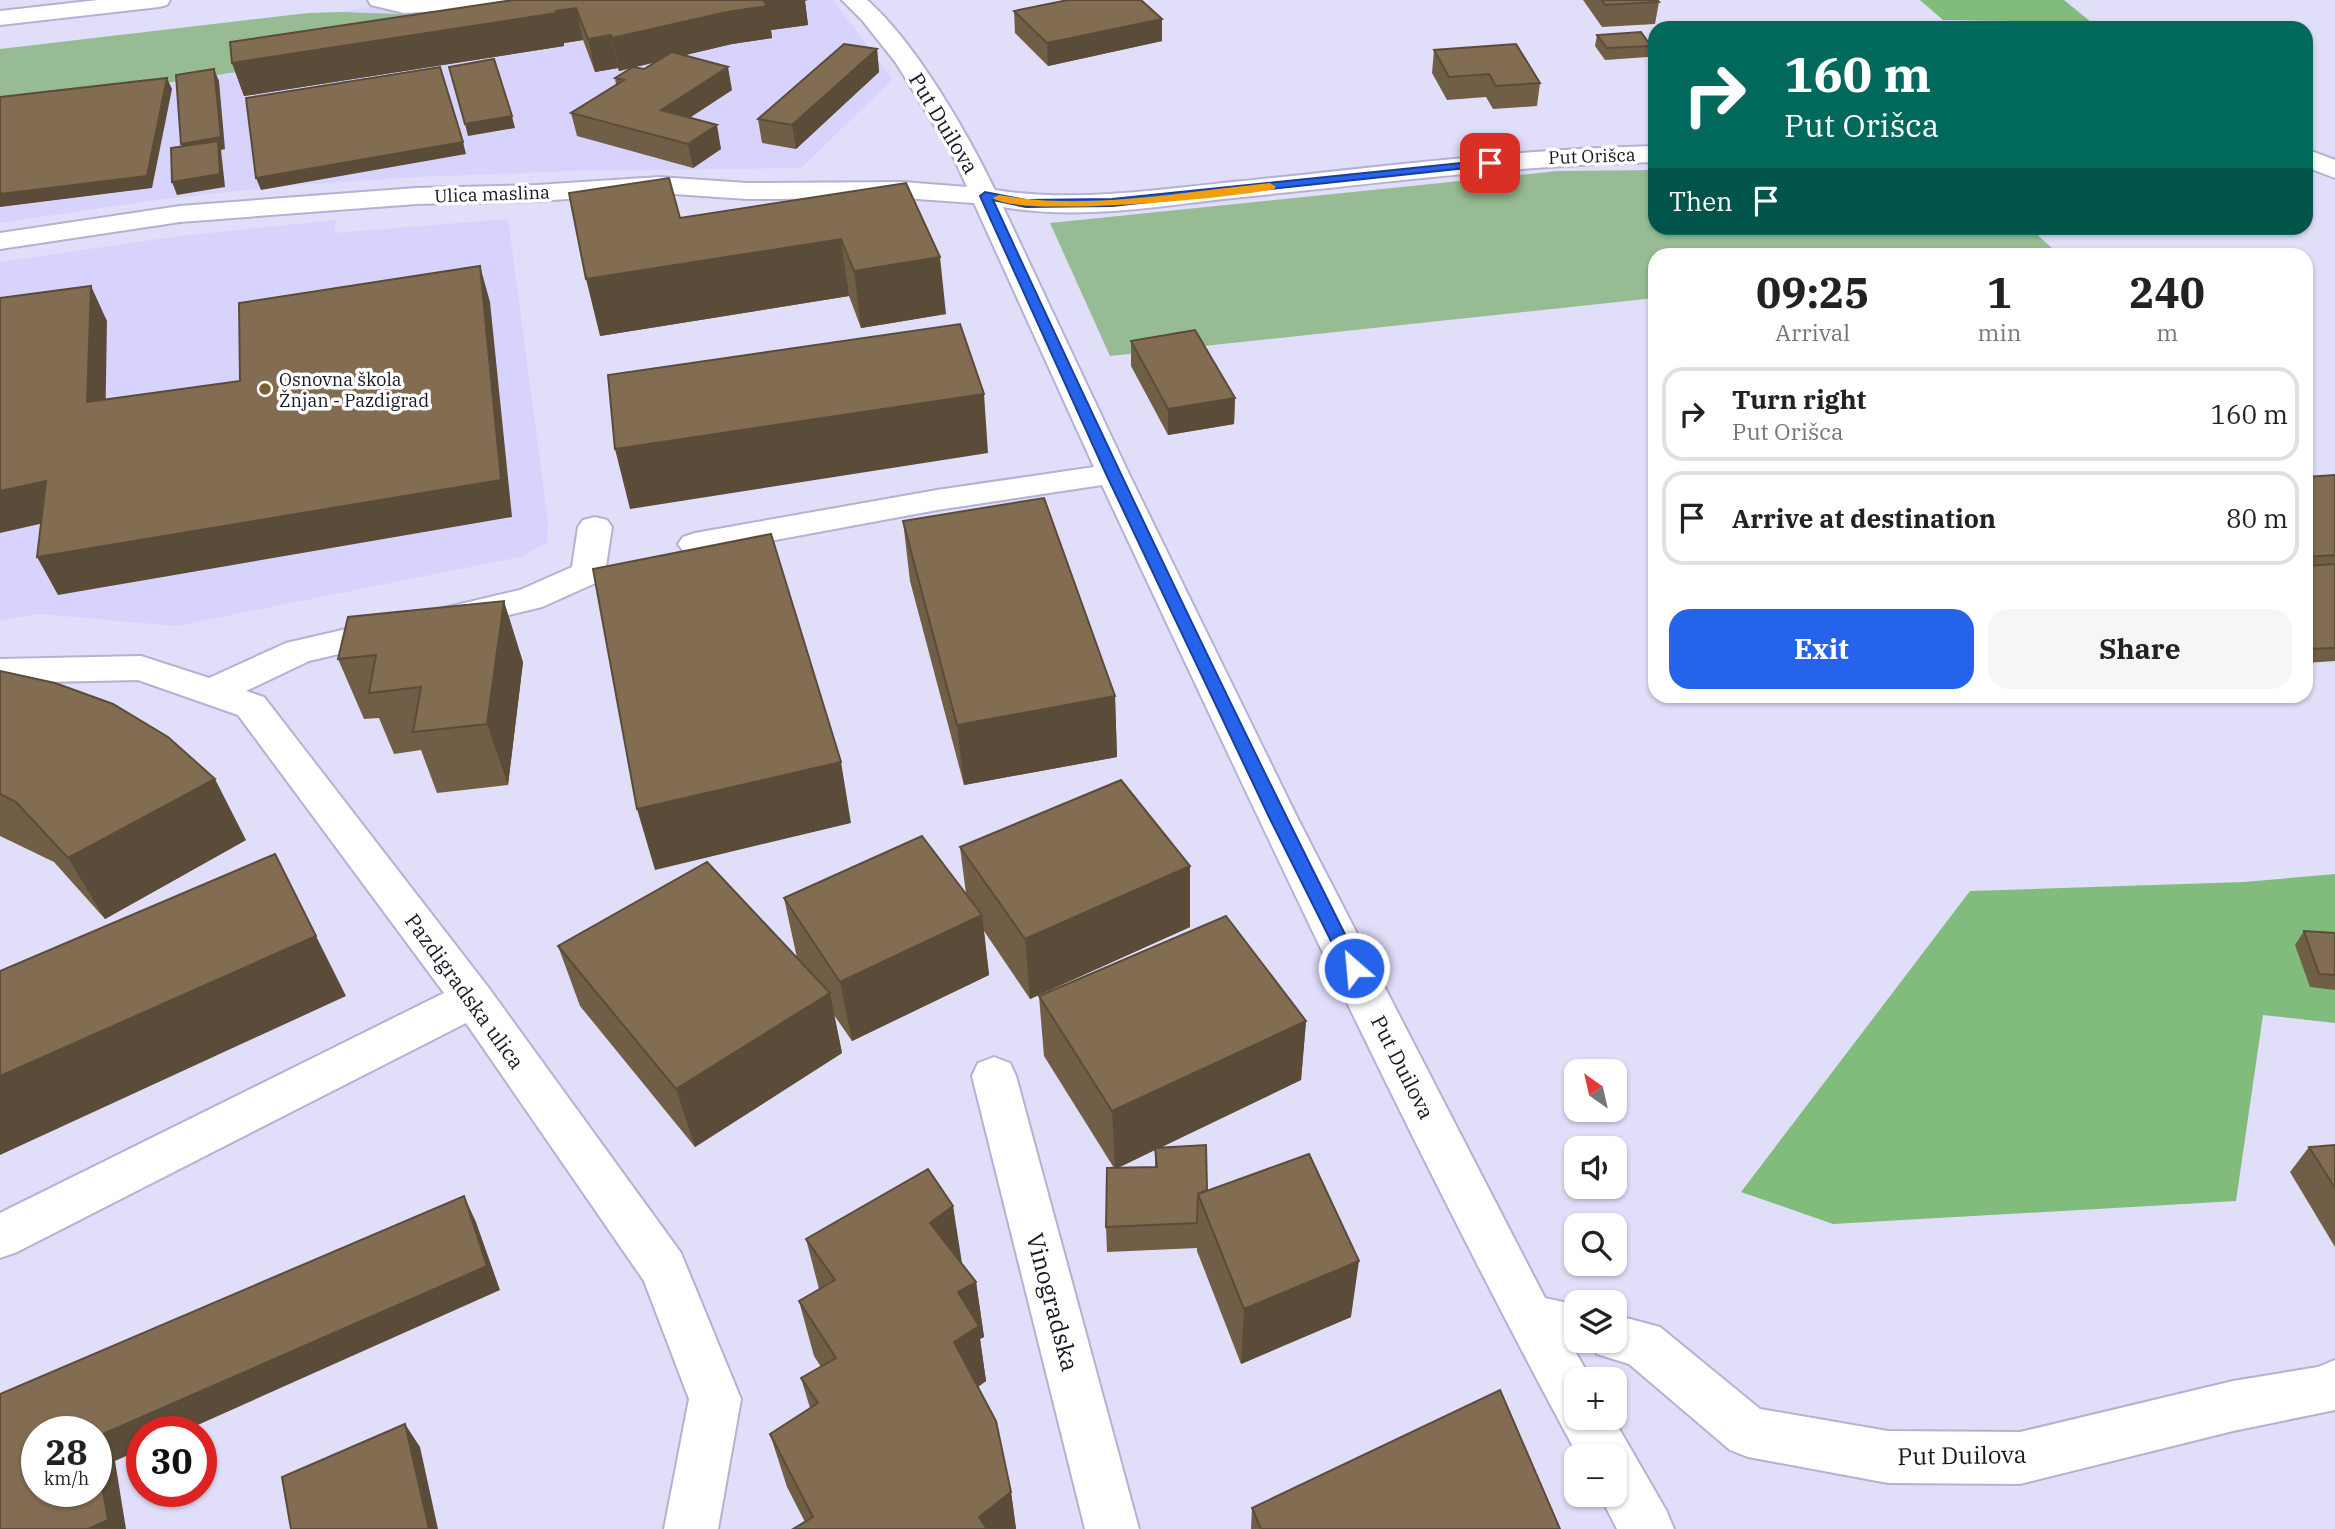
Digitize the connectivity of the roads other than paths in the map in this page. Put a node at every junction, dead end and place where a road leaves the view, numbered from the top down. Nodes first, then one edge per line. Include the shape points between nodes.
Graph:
1 (159, 0) edge
2 (379, 0) edge
3 (515, 0) edge
4 (853, 0) edge
5 (0, 18) edge
6 (2313, 146) edge
7 (2335, 148) edge
8 (1648, 153) edge
9 (2313, 160) edge
10 (2335, 170) edge
11 (985, 196) junction
12 (0, 240) edge
13 (1113, 474) junction
14 (595, 527) dead end
15 (695, 544) dead end
16 (0, 671) edge
17 (211, 692) junction
18 (473, 999) junction
19 (994, 1076) dead end
20 (0, 1237) edge
21 (1529, 1317) junction
22 (1564, 1325) edge
23 (1627, 1341) edge
24 (1564, 1379) edge
25 (2335, 1384) edge
26 (1627, 1493) edge
27 (691, 1529) edge
28 (1112, 1529) edge
29 (1647, 1529) edge

1 - 5 main road
2 - 3 main road via 404,6
4 - 11 main road, Put Duilova via 906,60 966,156
6 - 7 main road
8 - 11 main road, Put Orišca via 1562,156 1112,202 1026,203
9 - 10 main road
11 - 12 main road, Ulica maslina via 659,185 416,196 180,214
11 - 13 main road, Put Duilova
13 - 15 main road
13 - 21 main road, Put Duilova via 1278,819
14 - 17 main road via 588,573 530,599 299,651
16 - 17 main road, Pazdigradska ulica via 141,668
17 - 18 main road, Pazdigradska ulica via 251,706
18 - 20 main road
18 - 27 main road, Pazdigradska ulica via 664,1269 715,1399
19 - 28 main road, Vinogradska
21 - 22 main road
21 - 24 main road, Put Duilova
23 - 25 main road, Put Duilova via 1642,1344 1748,1432 1888,1457 2020,1458
26 - 29 main road

